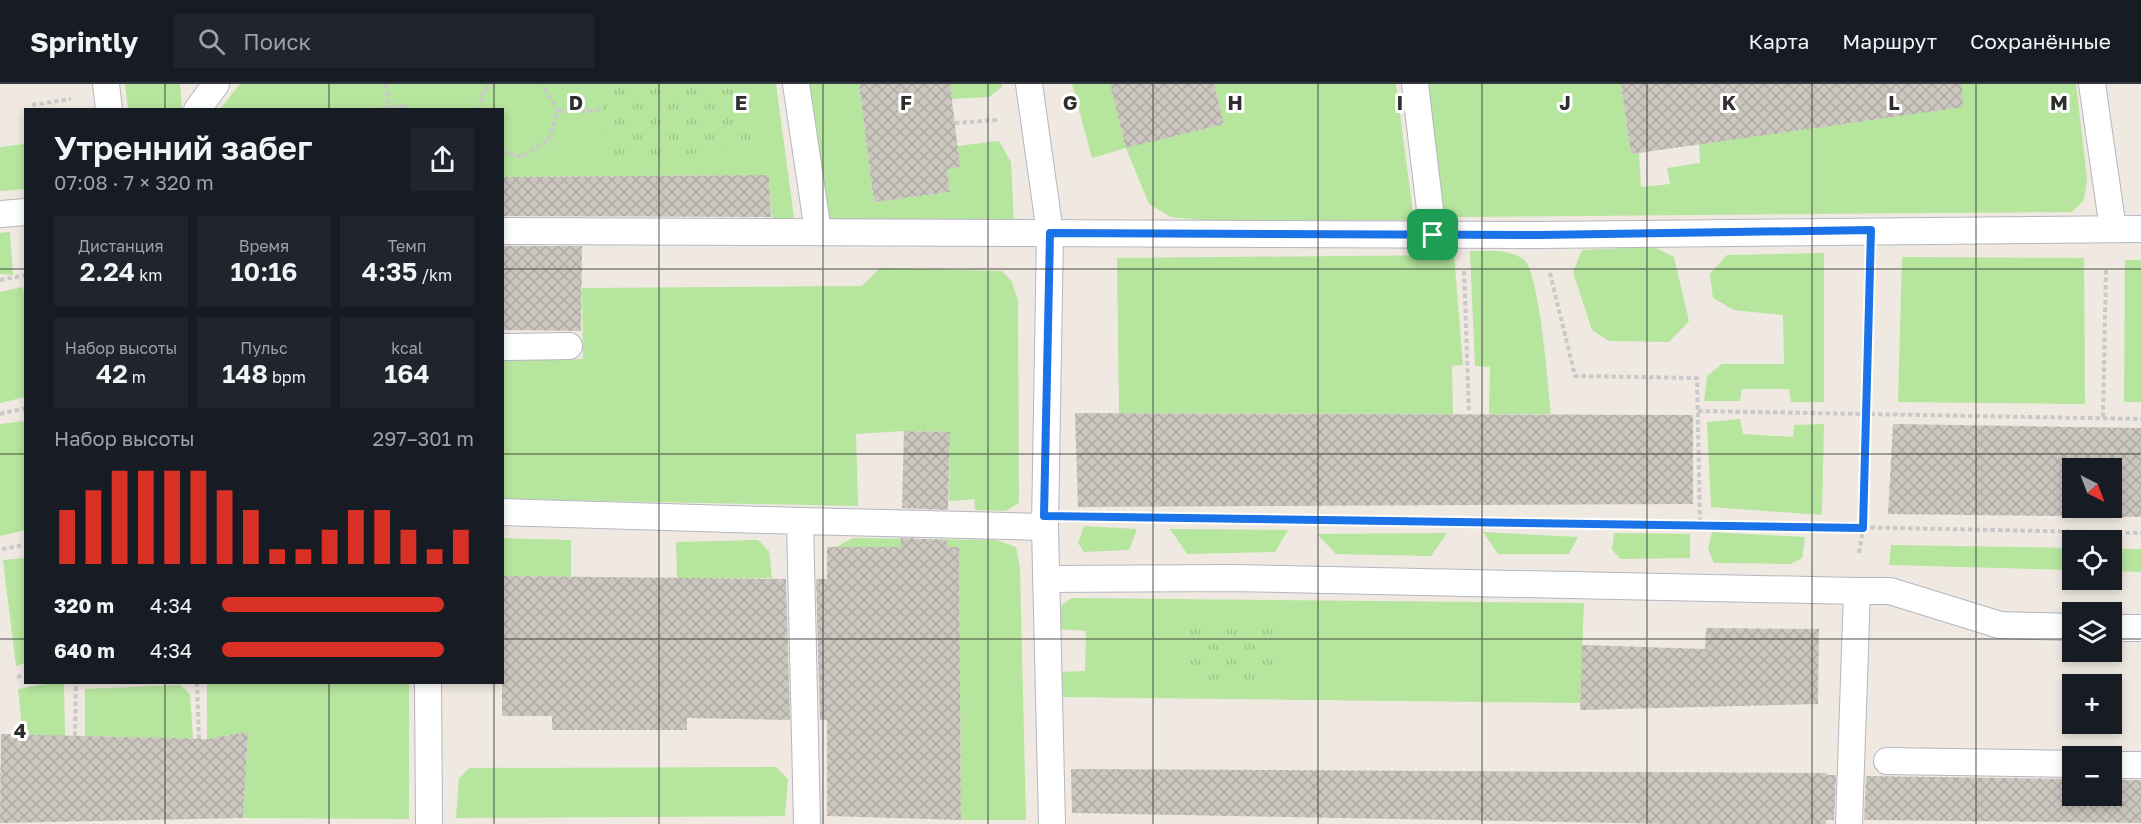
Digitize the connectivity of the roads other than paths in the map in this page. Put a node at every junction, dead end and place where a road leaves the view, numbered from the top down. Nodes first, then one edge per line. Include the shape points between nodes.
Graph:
1 (106, 84) edge
2 (216, 84) edge
3 (796, 84) edge
4 (1029, 84) edge
5 (1414, 84) edge
6 (2092, 84) edge
7 (109, 108) edge
8 (198, 108) edge
9 (24, 212) edge
10 (0, 214) edge
11 (2112, 229) junction
12 (2141, 229) edge
13 (504, 231) edge
14 (818, 232) junction
15 (1050, 233) junction
16 (1433, 235) junction
17 (568, 346) dead end
18 (504, 347) edge
19 (504, 512) edge
20 (800, 521) junction
21 (1044, 522) junction
22 (1046, 579) junction
23 (1857, 591) junction
24 (2062, 627) edge
25 (2122, 627) edge
26 (2141, 628) edge
27 (428, 684) edge
28 (1887, 760) dead end
29 (2062, 764) edge
30 (2122, 765) edge
31 (2141, 765) edge
32 (429, 824) edge
33 (807, 824) edge
34 (1052, 824) edge
35 (1849, 824) edge

1 - 7 lane
2 - 8 lane
3 - 14 lane
4 - 15 lane
5 - 16 lane
6 - 11 lane
9 - 10 lane
11 - 12 lane
11 - 16 lane
13 - 14 lane
14 - 15 lane
15 - 16 lane
15 - 21 lane
17 - 18 lane
19 - 20 lane
20 - 21 lane
20 - 33 lane
21 - 22 lane
22 - 23 lane via 1230,578
22 - 34 lane
23 - 24 lane via 1890,591 2000,625
23 - 35 lane
25 - 26 lane
27 - 32 lane
28 - 29 lane
30 - 31 lane

